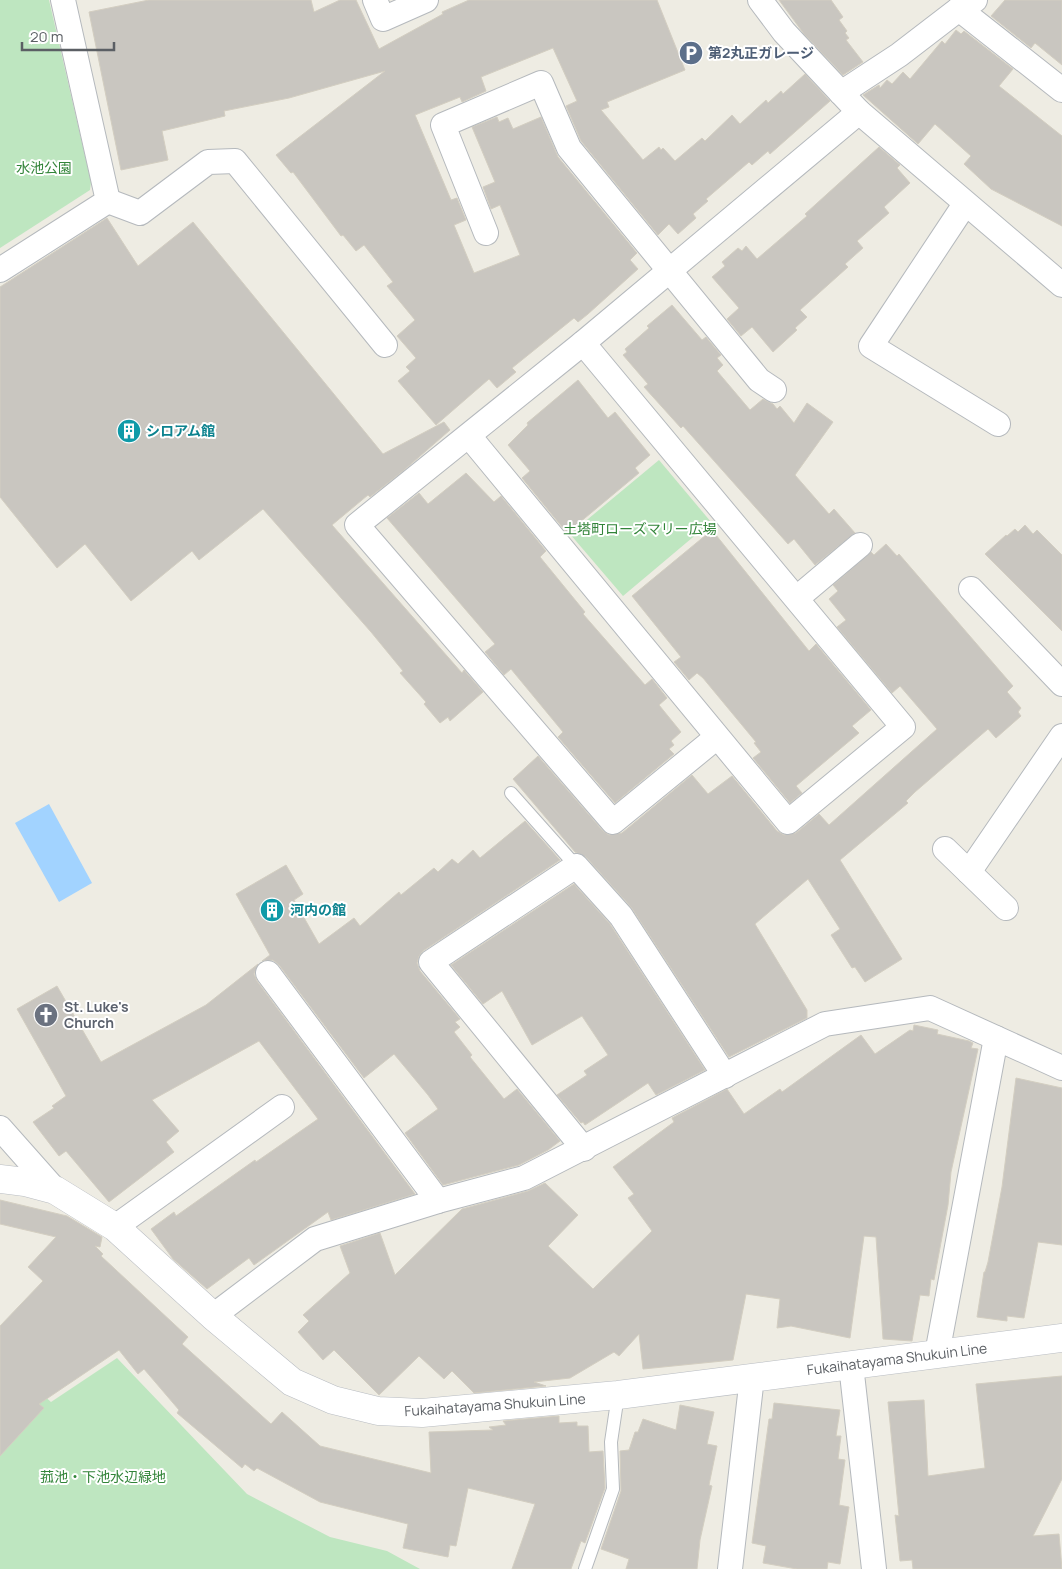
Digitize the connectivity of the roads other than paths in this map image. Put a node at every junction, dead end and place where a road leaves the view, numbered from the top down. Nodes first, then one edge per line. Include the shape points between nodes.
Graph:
1 (63, 0) edge
2 (375, 0) edge
3 (426, 0) edge
4 (760, 0) edge
5 (967, 4) edge
6 (1062, 90) edge
7 (841, 93) junction
8 (859, 112) junction
9 (108, 201) junction
10 (965, 204) junction
11 (486, 233) dead end
12 (0, 270) edge
13 (669, 270) junction
14 (1062, 285) edge
15 (583, 343) junction
16 (385, 345) dead end
17 (774, 390) dead end
18 (998, 424) dead end
19 (469, 436) junction
20 (860, 545) dead end
21 (971, 589) dead end
22 (797, 598) junction
23 (1062, 684) edge
24 (1062, 736) edge
25 (717, 737) junction
26 (511, 793) dead end
27 (945, 849) dead end
28 (576, 866) junction
29 (969, 872) junction
30 (1006, 908) dead end
31 (268, 973) dead end
32 (996, 1038) junction
33 (1062, 1068) edge
34 (725, 1076) junction
35 (282, 1107) dead end
36 (0, 1128) edge
37 (584, 1149) junction
38 (0, 1179) edge
39 (54, 1190) junction
40 (438, 1200) junction
41 (115, 1227) junction
42 (213, 1316) junction
43 (1062, 1338) edge
44 (937, 1354) junction
45 (851, 1365) junction
46 (752, 1377) junction
47 (618, 1395) junction
48 (585, 1569) edge
49 (730, 1569) edge
50 (874, 1569) edge

1 - 9 street
2 - 3 street via 383,19
4 - 7 street via 784,32
5 - 6 street
5 - 7 street
7 - 8 street
8 - 10 street
8 - 13 street
9 - 12 street
9 - 16 street via 140,213 208,162 235,161
10 - 14 street
10 - 18 street via 871,346
11 - 13 street via 443,124 542,83 569,148
13 - 15 street
13 - 17 street via 759,380
15 - 19 street
15 - 22 street
19 - 25 street
19 - 25 street via 358,525 613,822
20 - 22 street
21 - 23 street
22 - 25 street via 903,727 788,822
24 - 29 street
26 - 28 lane
27 - 29 street
28 - 34 street via 621,916
28 - 37 street via 431,962
29 - 30 street
31 - 40 street
32 - 33 street
32 - 34 street via 930,1008 825,1024
32 - 44 street
34 - 37 street
35 - 41 street
36 - 39 street
37 - 40 street via 524,1178
38 - 39 main road, Fukaihatayama Shukuin Line
39 - 41 main road, Fukaihatayama Shukuin Line
40 - 42 street via 315,1239
41 - 42 main road, Fukaihatayama Shukuin Line
42 - 47 main road, Fukaihatayama Shukuin Line via 292,1382 333,1400 378,1412 422,1413
43 - 44 main road, Fukaihatayama Shukuin Line
44 - 45 main road, Fukaihatayama Shukuin Line
45 - 46 main road, Fukaihatayama Shukuin Line
45 - 50 street
46 - 47 main road, Fukaihatayama Shukuin Line
46 - 49 street
47 - 48 lane via 611,1442 613,1489

